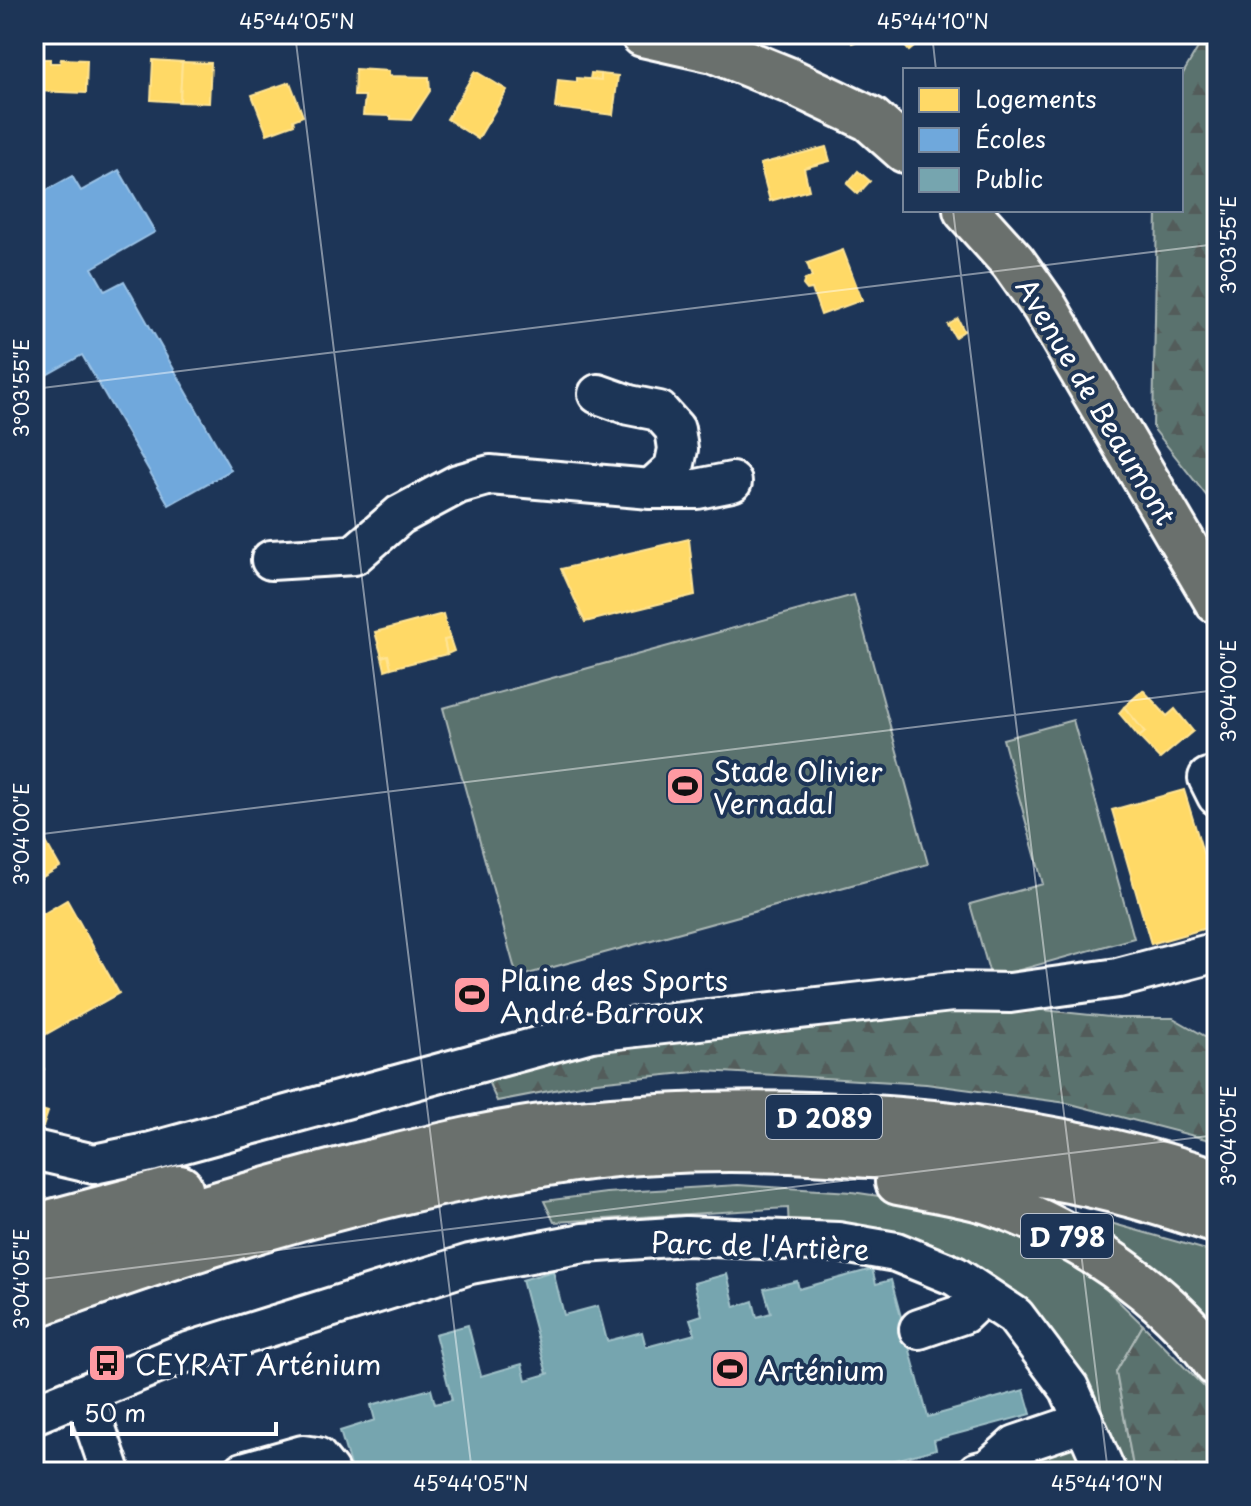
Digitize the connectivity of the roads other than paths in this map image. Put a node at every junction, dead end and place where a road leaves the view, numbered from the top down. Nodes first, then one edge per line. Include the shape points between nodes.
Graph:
1 (643, 34) edge
2 (903, 148) edge
3 (968, 212) edge
4 (598, 394) dead end
5 (732, 482) dead end
6 (651, 489) junction
7 (271, 560) dead end
8 (1217, 601) edge
9 (1217, 952) edge
10 (447, 1144) junction
11 (34, 1150) edge
12 (574, 1159) junction
13 (1210, 1178) edge
14 (1217, 1221) edge
15 (34, 1227) edge
16 (34, 1267) edge
17 (983, 1295) junction
18 (34, 1305) edge
19 (919, 1329) dead end
20 (1217, 1364) edge
21 (84, 1394) junction
22 (34, 1414) edge
23 (1084, 1422) junction
24 (111, 1472) edge
25 (243, 1472) edge
26 (329, 1472) edge
27 (977, 1472) edge
28 (1106, 1472) edge

1 - 2 main road via 714,50 788,80 870,119
3 - 8 main road, Avenue de Beaumont via 1044,306
4 - 6 street via 659,411 675,429 674,468
5 - 6 street
6 - 7 street via 490,475 458,484 400,515 354,555
9 - 11 street via 1118,978 1010,993 952,992 591,1032 109,1161 94,1164
10 - 13 main road, D 2089 via 566,1124 781,1114 1036,1135
10 - 15 main road via 416,1128
10 - 16 main road, D 2089 via 289,1184
12 - 14 main road, D 2089 via 649,1151 768,1149 915,1157 1055,1177
12 - 18 main road, D 2089 via 397,1192 261,1228
12 - 20 main road, D 798 via 603,1180 699,1172 877,1177 989,1201 1076,1240 1147,1291
17 - 19 street via 963,1314
17 - 21 street, Parc de l'Artière via 955,1276 896,1252 838,1242 686,1236 584,1243 470,1264 179,1355
17 - 23 street, Parc de l'Artière via 1015,1316 1069,1388
21 - 22 street, Parc de l'Artière
21 - 24 street
23 - 27 street via 1016,1445 989,1469
23 - 28 street, Parc de l'Artière
25 - 26 street via 303,1455 317,1457

